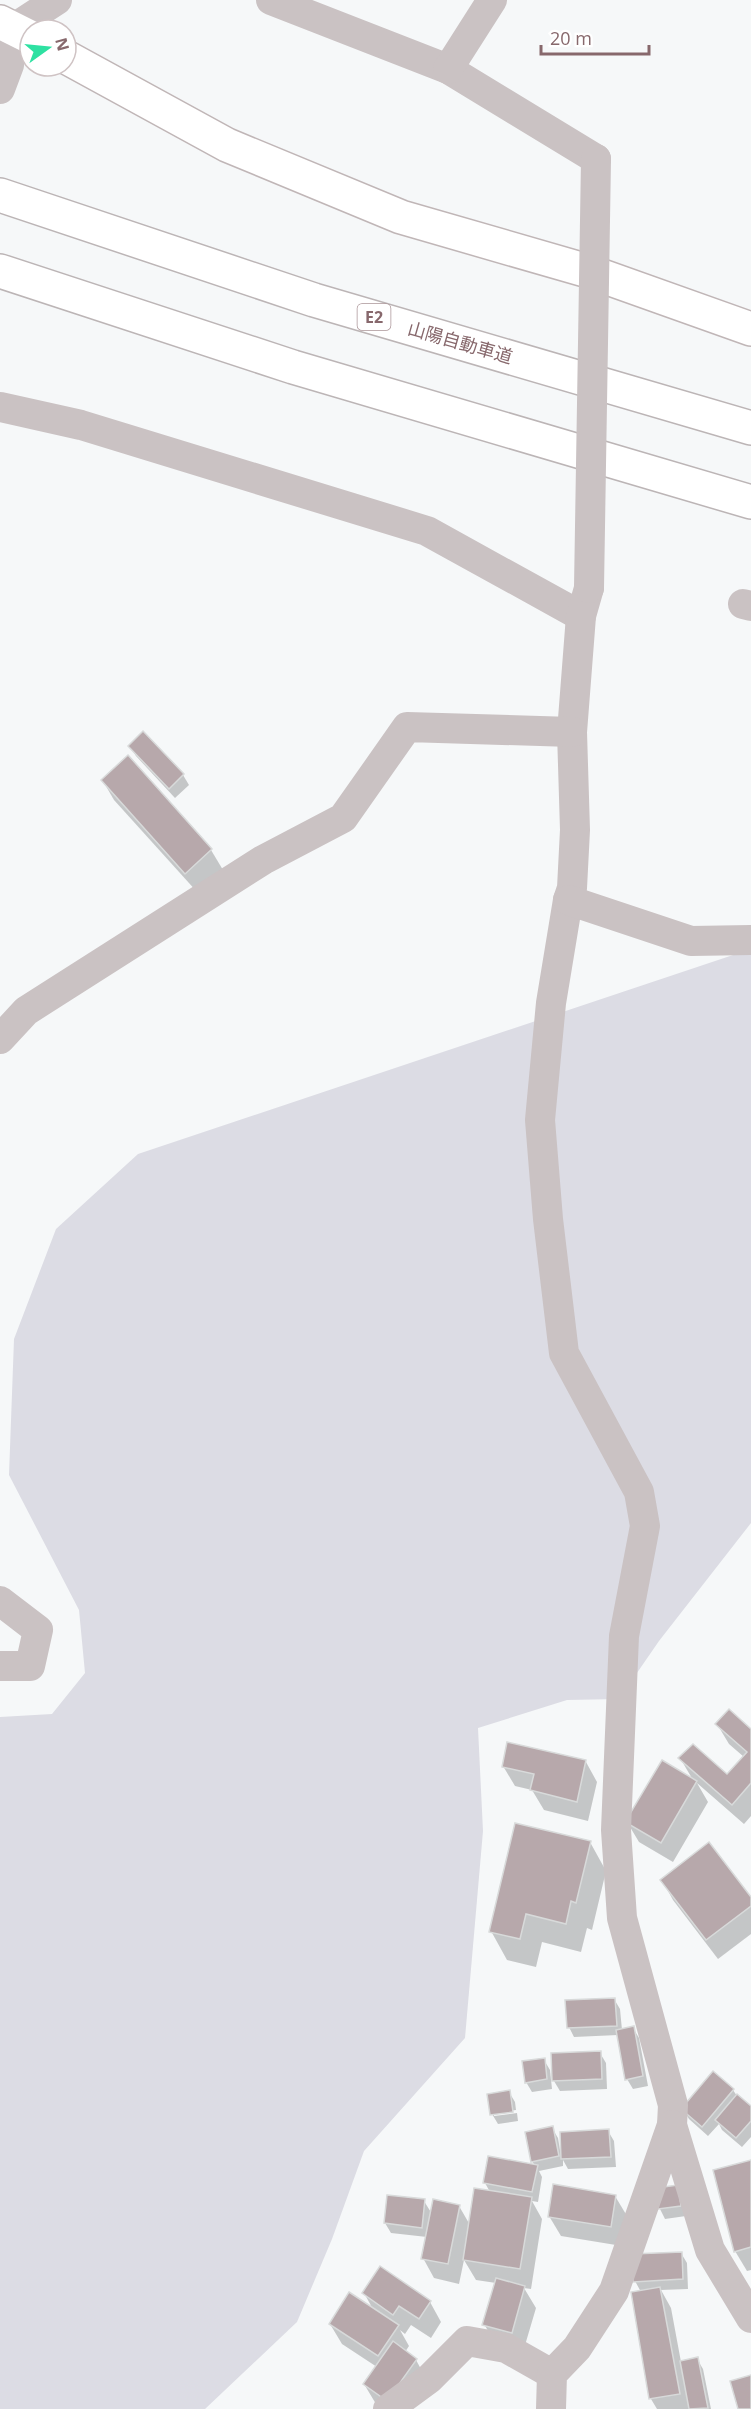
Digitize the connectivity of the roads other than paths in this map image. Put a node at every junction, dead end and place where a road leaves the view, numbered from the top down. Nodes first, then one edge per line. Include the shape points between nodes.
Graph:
1 (57, 0) edge
2 (272, 0) edge
3 (492, 0) edge
4 (15, 29) edge
5 (78, 64) edge
6 (448, 69) junction
7 (4, 77) edge
8 (0, 195) edge
9 (0, 271) edge
10 (751, 328) edge
11 (0, 407) edge
12 (751, 428) edge
13 (751, 502) edge
14 (581, 616) junction
15 (572, 732) junction
16 (568, 900) junction
17 (751, 940) edge
18 (0, 1039) edge
19 (0, 1601) edge
20 (0, 1666) edge
21 (672, 2126) junction
22 (751, 2318) edge
23 (552, 2373) junction
24 (388, 2409) edge
25 (552, 2409) edge

1 - 4 street
2 - 6 street
3 - 6 street
4 - 7 street
5 - 10 main road via 227,145 402,217 588,271
6 - 14 street, bridge via 596,159 589,588
8 - 12 main road, 山陽自動車道 / E2 via 314,300
9 - 13 main road via 293,367
11 - 14 street via 81,425 427,531
14 - 15 street
15 - 16 street via 576,830
15 - 18 street via 407,728 343,818 263,860 26,1011
16 - 17 street via 691,941
16 - 21 street via 551,1003 540,1120 564,1353 639,1492 645,1526 624,1636 616,1830 622,1918 673,2105
19 - 20 street via 38,1630 30,1666
21 - 22 street via 710,2250
21 - 23 street via 614,2291 577,2348
23 - 24 street via 506,2348 467,2341 429,2379
23 - 25 street

